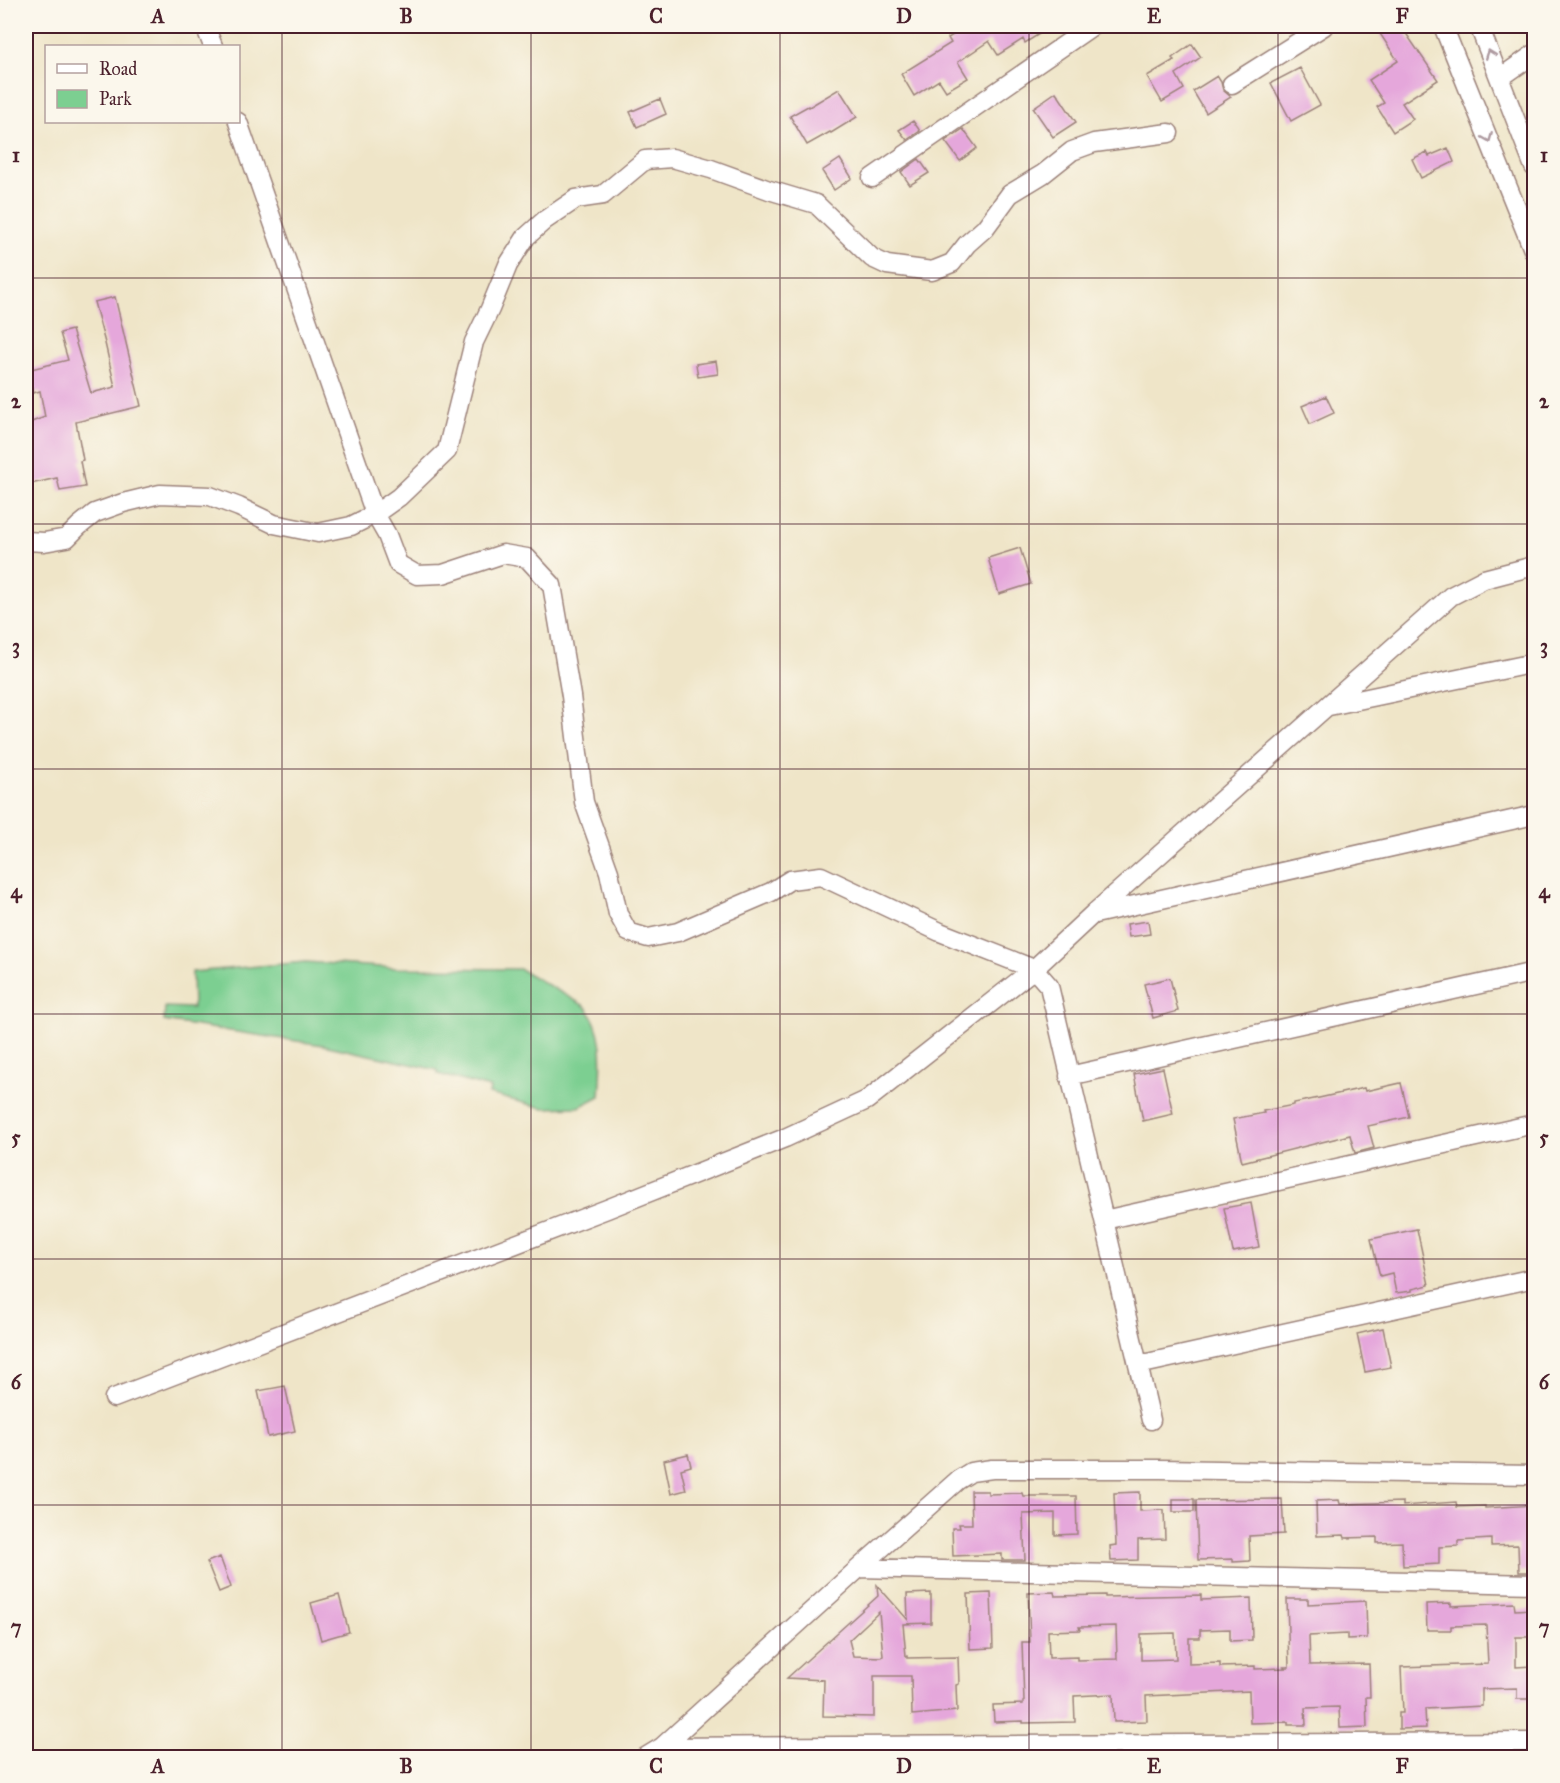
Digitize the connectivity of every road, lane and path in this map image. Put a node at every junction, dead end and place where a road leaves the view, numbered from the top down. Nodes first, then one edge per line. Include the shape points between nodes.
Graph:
1 (205, 26) edge
2 (1092, 26) edge
3 (1324, 26) edge
4 (1443, 26) edge
5 (1479, 26) edge
6 (213, 45) edge
7 (1534, 54) edge
8 (1500, 78) junction
9 (1232, 84) dead end
10 (238, 123) edge
11 (1169, 133) dead end
12 (1534, 167) edge
13 (872, 178) dead end
14 (1534, 252) edge
15 (375, 514) junction
16 (26, 541) edge
17 (1534, 566) edge
18 (1534, 663) edge
19 (1327, 706) junction
20 (1534, 815) edge
21 (1093, 914) junction
22 (1034, 969) junction
23 (1534, 972) edge
24 (1069, 1076) junction
25 (1534, 1125) edge
26 (1104, 1220) junction
27 (1534, 1278) edge
28 (1138, 1365) junction
29 (114, 1398) dead end
30 (1151, 1420) dead end
31 (1534, 1475) edge
32 (859, 1568) junction
33 (1534, 1584) edge
34 (1534, 1742) edge
35 (662, 1747) junction
36 (644, 1758) edge

1 - 6 street
2 - 13 street
3 - 9 street
4 -> 14 street
8 -> 5 street
7 - 8 street
8 - 12 street
10 - 15 street
11 - 15 street via 1094,143 1072,151 1010,194 952,263 932,271 887,265 872,258 816,204 672,158 645,160 603,195 576,199 526,237 508,265 474,342 447,451 399,497
15 - 16 street via 351,526 318,533 274,524 210,496 160,494 95,513 67,538
15 - 22 street via 398,564 417,575 443,574 503,554 527,558 552,585 584,802 609,872 618,914 628,932 648,938 678,932 790,880 821,876 940,932
17 - 19 street via 1484,579 1451,596
18 - 19 street
19 - 21 street
20 - 21 street
21 - 22 street
22 - 24 street via 1049,986
22 - 29 street via 867,1100 618,1205
23 - 24 street
24 - 26 street
25 - 26 street
26 - 28 street
27 - 28 street
28 - 30 street
31 - 32 street via 992,1469 971,1472 958,1480
32 - 33 street
32 - 35 street
34 - 35 street
35 - 36 street

